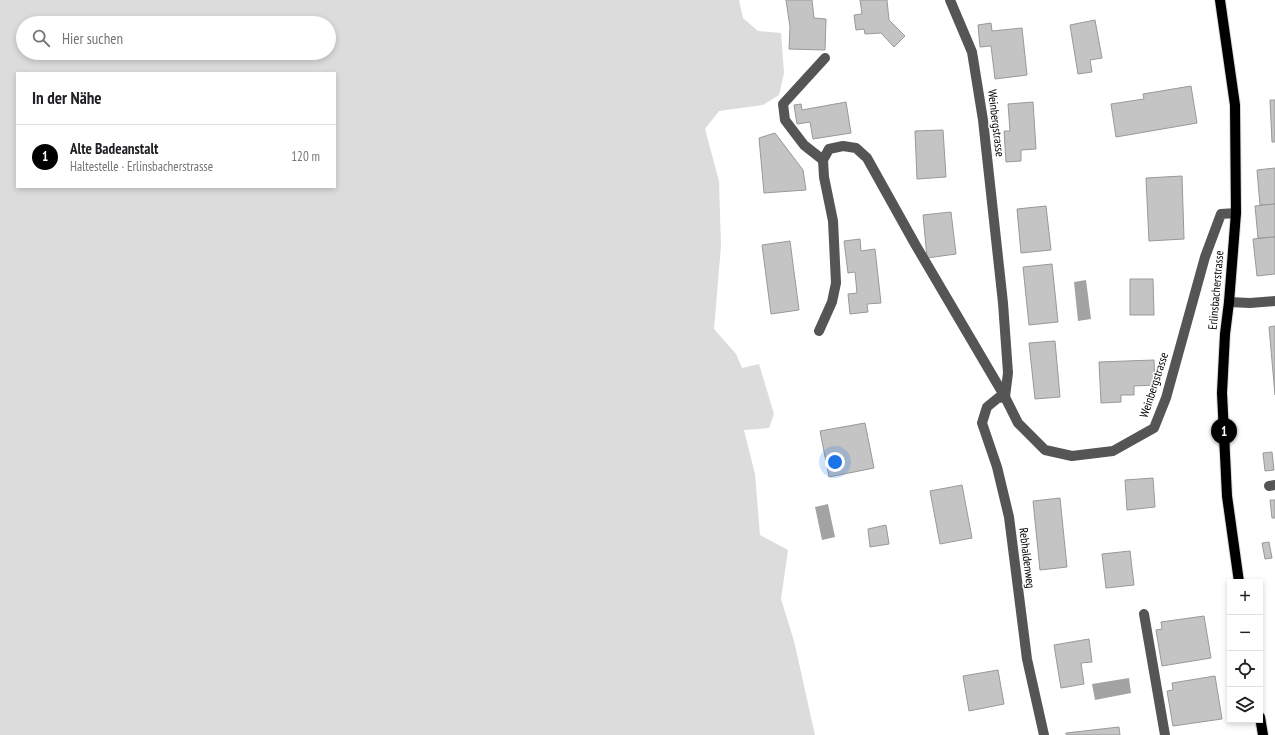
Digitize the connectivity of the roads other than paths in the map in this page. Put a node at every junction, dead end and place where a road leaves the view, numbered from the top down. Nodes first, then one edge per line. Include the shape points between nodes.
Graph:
1 (950, 0) edge
2 (1220, 0) edge
3 (825, 58) dead end
4 (823, 160) junction
5 (1236, 212) junction
6 (1275, 301) edge
7 (1229, 302) junction
8 (819, 331) dead end
9 (1005, 397) junction
10 (1239, 579) edge
11 (1144, 614) dead end
12 (1261, 723) edge
13 (1044, 735) edge
14 (1165, 735) edge
15 (1263, 735) edge

1 - 9 street, Weinbergstrasse via 972,52 983,120 1003,303 1008,373
2 - 5 main road, Erlinsbacherstrasse via 1235,105
3 - 4 street via 782,104 785,120 804,145
4 - 8 street via 833,221 836,283 832,302
4 - 9 street, Weinbergstrasse via 829,149 843,146 856,148 867,158
5 - 7 main road, Erlinsbacherstrasse
5 - 9 street, Weinbergstrasse via 1221,214 1205,257 1166,398 1154,428 1113,451 1072,456 1045,450 1018,423
6 - 7 street
7 - 10 main road, Erlinsbacherstrasse via 1222,393 1224,451 1227,496
9 - 13 street, Rebhaldenweg via 998,398 987,407 982,423 997,467 1008,517 1027,659
11 - 14 street
12 - 15 main road

